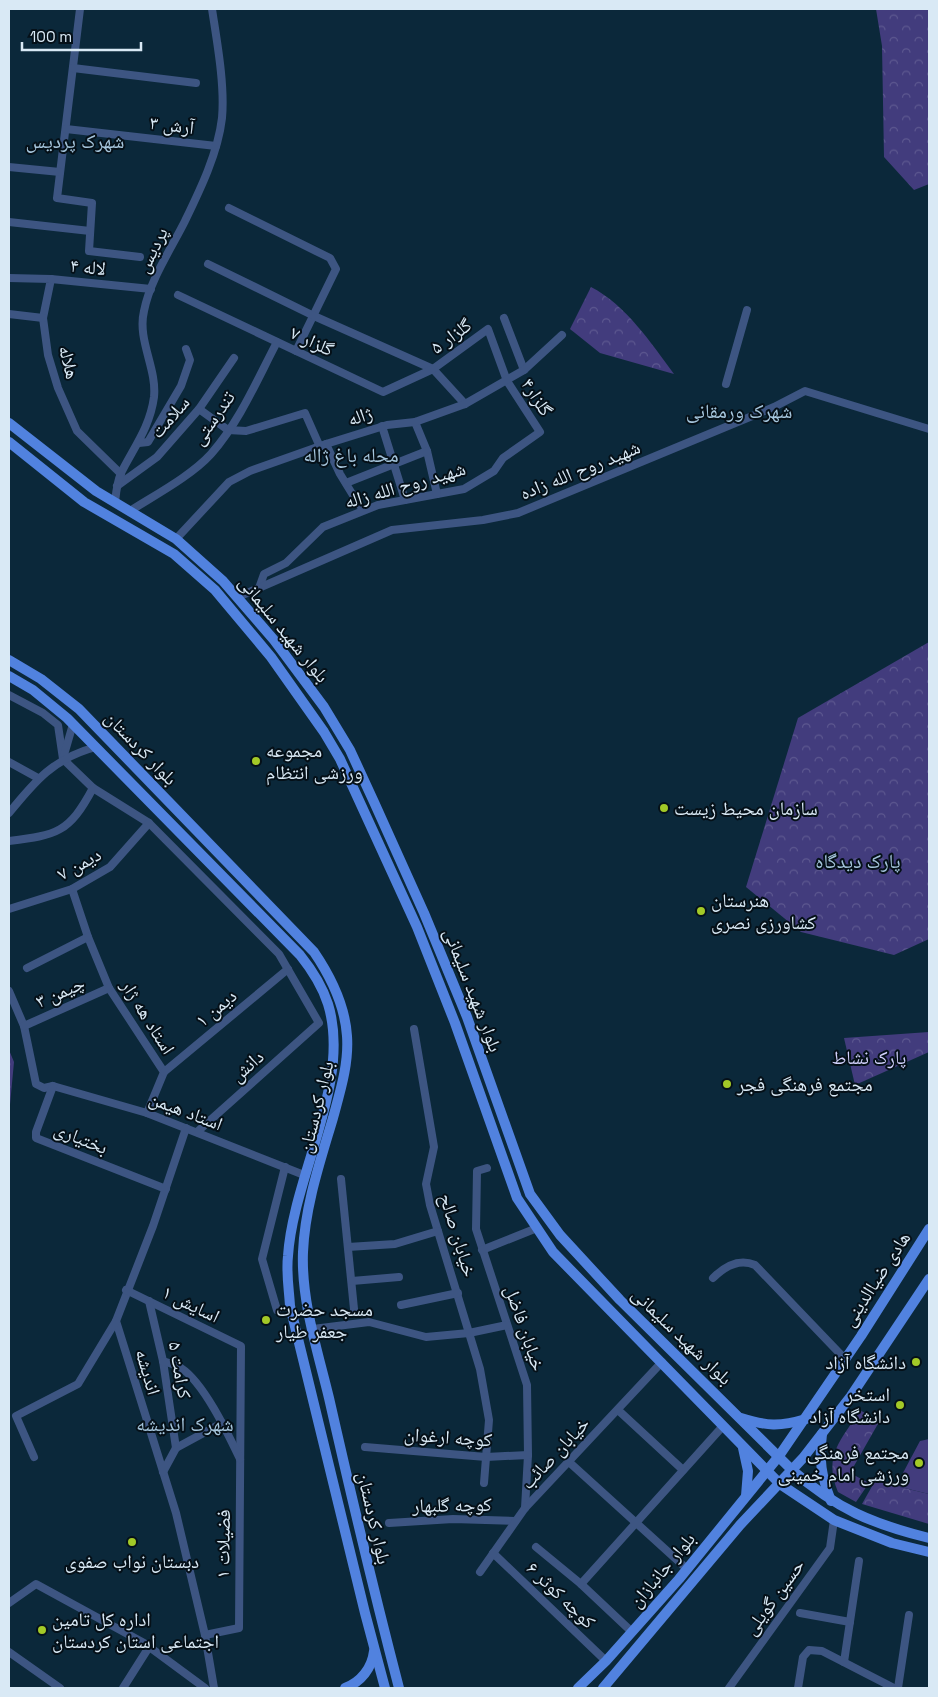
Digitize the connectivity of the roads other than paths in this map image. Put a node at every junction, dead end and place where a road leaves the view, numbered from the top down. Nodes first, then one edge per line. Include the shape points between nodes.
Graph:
1 (80, 9) edge
2 (212, 9) edge
3 (73, 68) junction
4 (196, 83) dead end
5 (66, 128) junction
6 (216, 146) junction
7 (9, 167) edge
8 (60, 172) junction
9 (229, 208) dead end
10 (9, 222) edge
11 (90, 231) junction
12 (140, 257) dead end
13 (208, 264) dead end
14 (9, 278) edge
15 (51, 279) junction
16 (151, 289) junction
17 (178, 295) dead end
18 (748, 310) dead end
19 (9, 314) edge
20 (314, 316) junction
21 (43, 318) junction
22 (504, 318) dead end
23 (488, 329) joint
24 (562, 335) dead end
25 (277, 342) junction
26 (186, 349) dead end
27 (296, 351) junction
28 (234, 358) dead end
29 (433, 369) junction
30 (524, 370) junction
31 (506, 380) junction
32 (726, 384) dead end
33 (465, 404) junction
34 (199, 409) junction
35 (415, 422) junction
36 (9, 423) edge
37 (382, 426) junction
38 (929, 428) edge
39 (228, 430) junction
40 (540, 432) joint
41 (9, 442) edge
42 (139, 443) junction
43 (323, 446) junction
44 (427, 451) junction
45 (394, 464) junction
46 (121, 474) junction
47 (346, 483) junction
48 (117, 486) junction
49 (437, 494) junction
50 (405, 500) junction
51 (115, 502) junction
52 (359, 505) dead end
53 (130, 511) junction
54 (176, 540) junction
55 (259, 588) junction
56 (238, 597) junction
57 (9, 660) edge
58 (9, 676) edge
59 (9, 694) edge
60 (73, 724) junction
61 (96, 747) junction
62 (63, 759) junction
63 (9, 762) edge
64 (38, 778) junction
65 (93, 788) junction
66 (9, 813) edge
67 (149, 823) junction
68 (9, 841) edge
69 (403, 869) junction
70 (392, 874) junction
71 (72, 889) junction
72 (9, 909) edge
73 (88, 937) junction
74 (27, 968) dead end
75 (288, 969) junction
76 (110, 988) junction
77 (9, 990) edge
78 (24, 1026) junction
79 (414, 1029) dead end
80 (164, 1072) junction
81 (54, 1086) junction
82 (496, 1100) junction
83 (483, 1104) junction
84 (147, 1113) junction
85 (502, 1119) junction
86 (490, 1124) junction
87 (186, 1128) junction
88 (197, 1132) junction
89 (285, 1167) junction
90 (487, 1168) dead end
91 (304, 1175) junction
92 (341, 1179) dead end
93 (316, 1180) junction
94 (166, 1189) junction
95 (537, 1228) junction
96 (438, 1231) junction
97 (929, 1231) edge
98 (348, 1247) junction
99 (482, 1250) junction
100 (399, 1277) dead end
101 (713, 1278) dead end
102 (929, 1279) edge
103 (352, 1280) junction
104 (126, 1290) junction
105 (458, 1293) junction
106 (149, 1301) junction
107 (401, 1306) dead end
108 (354, 1309) dead end
109 (277, 1310) dead end
110 (116, 1321) junction
111 (507, 1325) junction
112 (313, 1329) junction
113 (469, 1333) junction
114 (241, 1346) joint
115 (845, 1359) junction
116 (163, 1361) junction
117 (662, 1362) junction
118 (618, 1410) junction
119 (739, 1417) junction
120 (806, 1419) junction
121 (222, 1423) junction
122 (724, 1426) junction
123 (822, 1434) junction
124 (365, 1447) dead end
125 (743, 1447) junction
126 (176, 1448) junction
127 (528, 1455) junction
128 (779, 1456) junction
129 (486, 1457) junction
130 (34, 1458) dead end
131 (241, 1461) junction
132 (569, 1462) junction
133 (682, 1470) junction
134 (792, 1470) junction
135 (767, 1471) junction
136 (163, 1472) junction
137 (484, 1483) dead end
138 (780, 1484) junction
139 (746, 1496) junction
140 (831, 1501) junction
141 (526, 1508) junction
142 (834, 1520) junction
143 (515, 1521) junction
144 (635, 1522) junction
145 (389, 1523) dead end
146 (929, 1538) edge
147 (536, 1547) dead end
148 (929, 1552) edge
149 (493, 1553) junction
150 (859, 1562) dead end
151 (687, 1569) junction
152 (480, 1572) dead end
153 (581, 1584) junction
154 (9, 1603) edge
155 (378, 1609) junction
156 (365, 1613) junction
157 (800, 1613) dead end
158 (910, 1615) dead end
159 (850, 1622) junction
160 (632, 1632) junction
161 (206, 1635) junction
162 (148, 1647) junction
163 (374, 1648) junction
164 (9, 1652) edge
165 (606, 1661) junction
166 (844, 1662) junction
167 (60, 1688) edge
168 (123, 1688) edge
169 (205, 1688) edge
170 (214, 1688) edge
171 (345, 1688) edge
172 (386, 1688) edge
173 (398, 1688) edge
174 (578, 1688) edge
175 (603, 1688) edge
176 (729, 1688) edge
177 (798, 1688) edge
178 (896, 1688) edge

1 - 3 street
2 - 6 street, پردیس via 222,94 222,118
3 - 4 street
3 - 5 street
5 - 6 street, آرش ۳
5 - 8 street
6 - 16 street, پردیس via 190,210
7 - 8 street
8 - 11 street via 57,198 92,203
9 - 20 street via 330,258 336,269
10 - 11 street
11 - 12 street via 89,251
13 - 20 street
14 - 15 street
15 - 16 street, لاله ۴
15 - 21 street, هلاله
16 - 42 street, پردیس via 144,311 143,331 154,394 150,416
17 - 25 street, گلزار ۷
18 - 32 street
19 - 21 street
20 - 27 street
20 - 29 street
21 - 46 street, هلاله via 48,355 58,388 78,431
22 - 30 street
23 - 29 street, گلزار ۵
23 - 31 street, گلزار۴
24 - 30 street, ژاله
25 - 27 street, گلزار ۷
25 - 39 street, تندرستی via 240,414
26 - 42 street via 190,360 181,386 148,442
27 - 29 street, گلزار ۷ via 383,392
28 - 34 street, سلامت
29 - 33 street
30 - 31 street, ژاله
31 - 33 street, ژاله
31 - 40 street, گلزار۴
33 - 35 street, ژاله
34 - 39 street
34 - 48 street, سلامت via 157,456
35 - 37 street, ژاله
35 - 44 street
36 - 51 main road, بلوار شهید سلیمانی via 46,454
37 - 43 street, ژاله
37 - 45 street
38 - 55 street, شهید روح الله زاده via 805,391 774,407 518,513 392,530
39 - 43 street via 246,431 303,413
39 - 53 street, تندرستی via 210,454 178,480
40 - 49 street, شهید روح الله زاله via 503,458 494,471 464,489
41 - 70 main road, بلوار شهید سلیمانی via 84,502 174,554 215,590 271,657 324,732
42 - 46 street, پردیس
43 - 47 street
43 - 54 street, ژاله via 250,471 229,482
44 - 45 street
44 - 49 street
45 - 47 street
45 - 50 street
46 - 48 street, پردیس
47 - 52 street
48 - 51 street, پردیس
49 - 50 street, شهید روح الله زاله
50 - 55 street, شهید روح الله زاله via 378,505 323,527 286,563 264,574
51 - 53 main road, بلوار شهید سلیمانی
53 - 54 main road, بلوار شهید سلیمانی
54 - 56 main road, بلوار شهید سلیمانی
55 - 56 street, شهید روح الله زاده
56 - 69 main road, بلوار شهید سلیمانی via 324,707 350,750
57 - 93 main road, بلوار کردستان via 41,679 90,720 314,952 329,974 340,1002 347,1035 346,1058 341,1090
58 - 60 main road, بلوار کردستان via 33,690
59 - 62 street via 43,713 58,726
60 - 61 main road, بلوار کردستان
60 - 62 street
61 - 62 street
61 - 91 main road, بلوار کردستان via 300,955 316,976 328,1005 333,1057 329,1089
62 - 64 street
62 - 65 street
63 - 64 street
64 - 66 street
65 - 67 street
65 - 68 street via 80,813 58,832
67 - 71 street, دیمن ۷ via 110,867
67 - 75 street via 279,954
69 - 70 main road
69 - 82 main road, بلوار شهید سلیمانی via 467,1017
70 - 83 main road, بلوار شهید سلیمانی via 418,927
71 - 72 street, دیمن ۷
71 - 73 street, استاد هه ژار
73 - 74 street
73 - 76 street, استاد هه ژار
75 - 80 street, دیمن ۱
75 - 88 street, دانش via 319,1023
76 - 78 street, چیمن ۳
76 - 80 street, استاد هه ژار
77 - 78 street
78 - 81 street, استاد هیمن via 36,1084 44,1088
79 - 96 street, خیابان صالح via 434,1147 426,1184
80 - 84 street, استاد هه ژار
81 - 84 street, استاد هیمن
81 - 94 street, بختیاری via 36,1138
82 - 83 main road via 492,1107
82 - 85 main road, بلوار شهید سلیمانی
83 - 86 main road, بلوار شهید سلیمانی
84 - 87 street, استاد هیمن
85 - 86 main road via 495,1117
85 - 119 main road, بلوار شهید سلیمانی via 530,1194 560,1236
86 - 95 main road, بلوار شهید سلیمانی via 517,1198
87 - 88 street, استاد هیمن
87 - 94 street
88 - 89 street, استاد هیمن
89 - 91 street, استاد هیمن
89 - 109 street via 262,1259
90 - 99 street, خیابان فاضل via 477,1172 476,1229
91 - 93 main road
91 - 156 main road, بلوار کردستان via 288,1256 290,1306
92 - 98 street
93 - 112 main road, بلوار کردستان via 306,1214 303,1253 306,1297
94 - 104 street
95 - 99 street
95 - 117 main road, بلوار شهید سلیمانی via 553,1252
96 - 98 street via 395,1244
96 - 105 street, خیابان صالح
97 - 115 main road, هادی ضیاالدینی
98 - 103 street
99 - 111 street, خیابان فاضل
100 - 103 street
101 - 115 street via 731,1265 746,1260 755,1264
102 - 123 main road
103 - 108 street
104 - 106 street, اسایش ۱
104 - 110 street
105 - 107 street
105 - 113 street, خیابان صالح
106 - 114 street, اسایش ۱
106 - 116 street, کرامت ۵
110 - 130 street via 78,1384 16,1416
110 - 136 street, اندیشه
111 - 113 street
111 - 127 street, خیابان فاضل via 527,1385
112 - 113 street via 369,1322 426,1337
112 - 155 main road, بلوار کردستان
113 - 129 street, خیابان صالح via 480,1369 489,1420
114 - 131 street, فضیلات ۱
115 - 120 main road, هادی ضیاالدینی
116 - 121 street, فضیلات ۱ via 181,1368 191,1377
116 - 126 street, کرامت ۵
117 - 118 street, خیابان صائب
117 - 122 main road, بلوار شهید سلیمانی
118 - 132 street, خیابان صائب
118 - 133 street
119 - 120 main road via 766,1426
119 - 128 main road, بلوار شهید سلیمانی
120 - 128 main road, هادی ضیاالدینی
121 - 126 street
121 - 131 street, فضیلات ۱
122 - 125 main road, بلوار شهید سلیمانی
122 - 133 street
123 - 134 main road
123 - 140 main road via 820,1460
124 - 129 street, کوچه ارغوان
125 - 135 main road, بلوار شهید سلیمانی
125 - 139 main road via 748,1471
126 - 136 street
127 - 129 street, کوچه ارغوان
127 - 141 street, خیابان فاضل
128 - 134 main road, بلوار شهید سلیمانی
128 - 135 main road, هادی ضیاالدینی
129 - 137 street, خیابان صالح
131 - 161 street, فضیلات ۱ via 239,1628
132 - 141 street, خیابان صائب
132 - 144 street
133 - 144 street
134 - 138 main road
134 - 140 main road, بلوار شهید سلیمانی
135 - 138 main road, بلوار شهید سلیمانی
135 - 139 main road, بلوار جانبازان
136 - 161 street, اندیشه
138 - 142 main road, بلوار شهید سلیمانی
138 - 175 main road, بلوار جانبازان via 728,1540
139 - 151 main road, بلوار جانبازان
140 - 146 main road, بلوار شهید سلیمانی via 851,1513
141 - 143 street, خیابان صائب
142 - 148 main road, بلوار شهید سلیمانی via 892,1543
142 - 176 street, حسین گویلی via 830,1548
143 - 145 street, کوچه گلبهار
143 - 149 street, خیابان صائب
144 - 151 street
144 - 153 street
147 - 153 street
149 - 152 street, خیابان صائب
149 - 165 street, کوچه کوثر ۶
150 - 159 street
151 - 160 main road, بلوار جانبازان
153 - 160 street
154 - 162 street via 36,1584
155 - 156 main road
155 - 173 main road, بلوار کردستان
156 - 163 main road, بلوار کردستان
157 - 159 street
158 - 178 street
159 - 166 street
160 - 165 main road, بلوار جانبازان
161 - 170 street, اندیشه
162 - 168 street
162 - 169 street
163 - 171 main road via 373,1662 366,1673
163 - 172 main road, بلوار کردستان
164 - 167 street
165 - 174 main road, بلوار جانبازان
166 - 177 street via 822,1651 809,1650 803,1657
166 - 178 street

